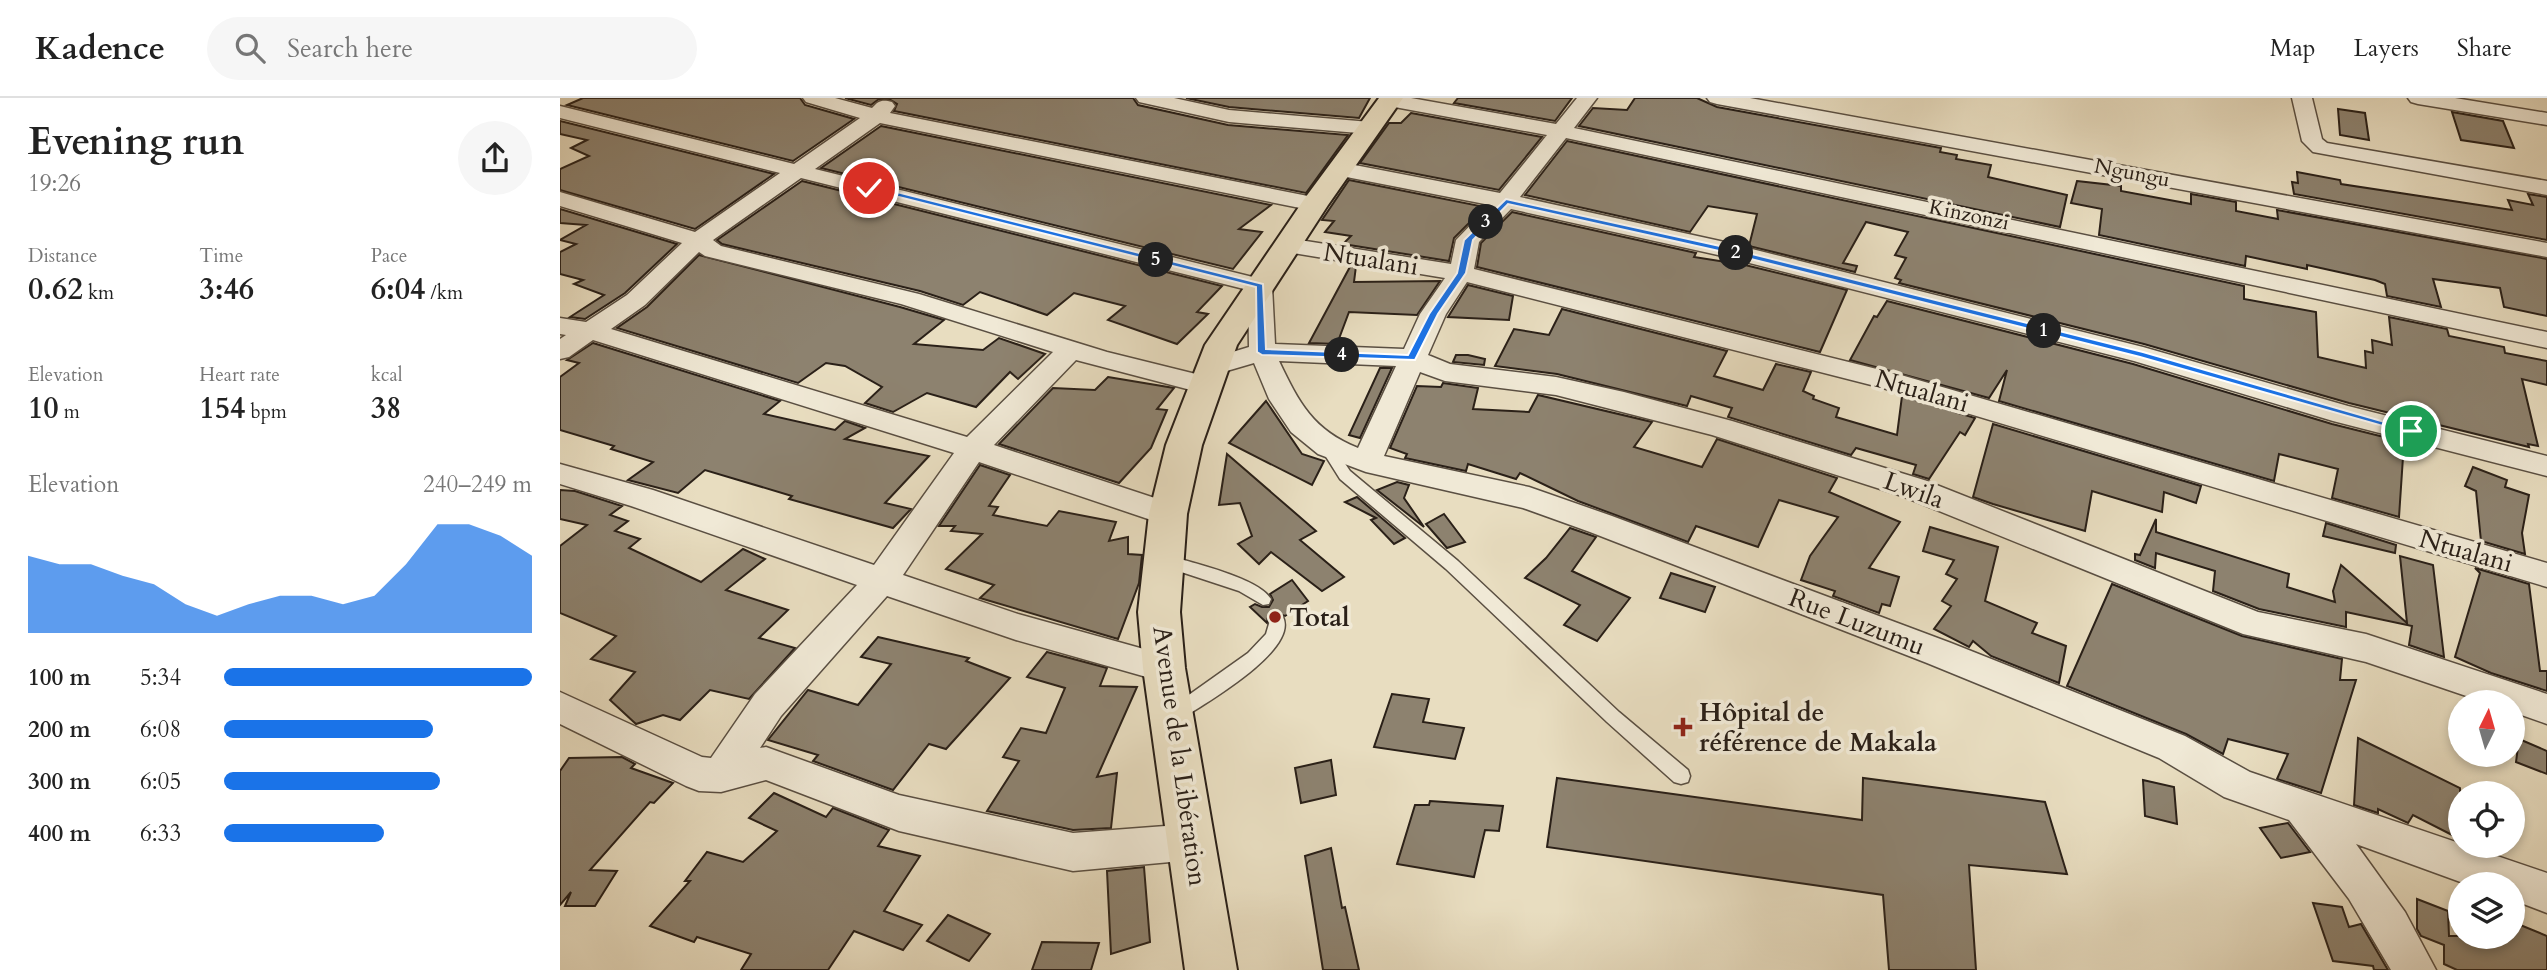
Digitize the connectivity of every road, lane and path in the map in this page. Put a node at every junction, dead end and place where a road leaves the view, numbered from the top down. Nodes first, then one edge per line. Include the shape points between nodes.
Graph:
1 (813, 98) edge
2 (894, 98) edge
3 (1146, 98) edge
4 (1587, 98) edge
5 (1717, 98) edge
6 (2302, 98) edge
7 (2418, 98) edge
8 (1390, 99) edge
9 (560, 112) edge
10 (876, 116) junction
11 (2547, 119) edge
12 (1370, 128) junction
13 (1561, 131) junction
14 (1339, 169) junction
15 (800, 170) junction
16 (2547, 188) edge
17 (560, 199) edge
18 (1506, 201) junction
19 (1315, 204) junction
20 (698, 240) junction
21 (1287, 245) junction
22 (2547, 250) edge
23 (1461, 273) junction
24 (1260, 286) junction
25 (574, 328) edge
26 (2547, 340) edge
27 (1070, 349) junction
28 (560, 351) edge
29 (1262, 352) junction
30 (1411, 358) junction
31 (1209, 376) junction
32 (1325, 444) junction
33 (973, 449) junction
34 (1366, 462) junction
35 (2547, 466) edge
36 (560, 474) edge
37 (1168, 514) junction
38 (1163, 560) junction
39 (2547, 575) edge
40 (881, 581) junction
41 (1263, 599) dead end
42 (1277, 622) dead end
43 (1164, 668) junction
44 (560, 706) edge
45 (2547, 709) edge
46 (1172, 716) junction
47 (721, 775) junction
48 (1681, 776) dead end
49 (2303, 808) junction
50 (1192, 842) junction
51 (2547, 893) edge
52 (1211, 970) edge
53 (2414, 970) edge

1 - 10 street
2 - 10 street
3 - 12 street via 1229,116
4 - 13 street
5 - 22 street, Ngungu
6 - 16 street via 2312,141 2320,148
7 - 11 street
8 - 12 highway, Avenue de la Libération
8 - 13 street, Kinzonzi
9 - 15 street
10 - 15 street
10 - 19 street
12 - 14 highway, Avenue de la Libération
13 - 18 street
13 - 26 street, Kinzonzi
14 - 18 street
14 - 19 highway, Avenue de la Libération
15 - 20 street
15 - 24 street
17 - 20 street
18 - 23 street via 1468,240
18 - 35 street via 1720,248 2143,355 2343,414
19 - 21 highway, Avenue de la Libération
20 - 25 street via 636,300
20 - 27 street via 713,251 910,299
21 - 23 street, Ntualani
21 - 24 highway, Avenue de la Libération
23 - 30 street
23 - 39 street, Ntualani via 1891,381
24 - 29 street, Rue Luzumu
24 - 31 highway, Avenue de la Libération via 1222,345
25 - 28 street
25 - 33 street
27 - 31 street
27 - 33 street
29 - 30 street, Lwila
29 - 31 street, Lwila
29 - 32 street, Rue Luzumu via 1301,425
30 - 34 street
30 - 45 street, Lwila via 1445,372 1556,386 1722,428 1913,488 2255,625 2303,631
31 - 37 highway, Avenue de la Libération via 1184,445
32 - 34 street, Rue Luzumu
32 - 48 lane via 1345,475 1452,565
33 - 37 street
33 - 40 street
34 - 49 street, Rue Luzumu via 1529,498 1601,524 2159,742 2238,785
36 - 40 street
37 - 38 highway, Avenue de la Libération
38 - 41 lane via 1245,587
38 - 43 highway, Avenue de la Libération via 1159,612
40 - 43 street via 1016,627
40 - 47 street via 768,705
42 - 46 lane via 1269,643
43 - 46 highway, Avenue de la Libération
44 - 47 street via 699,774
46 - 50 highway, Avenue de la Libération
47 - 50 street via 766,763 899,813 1073,852
49 - 51 street, Rue Luzumu
49 - 53 street via 2368,890 2397,933
50 - 52 highway, Avenue de la Libération

